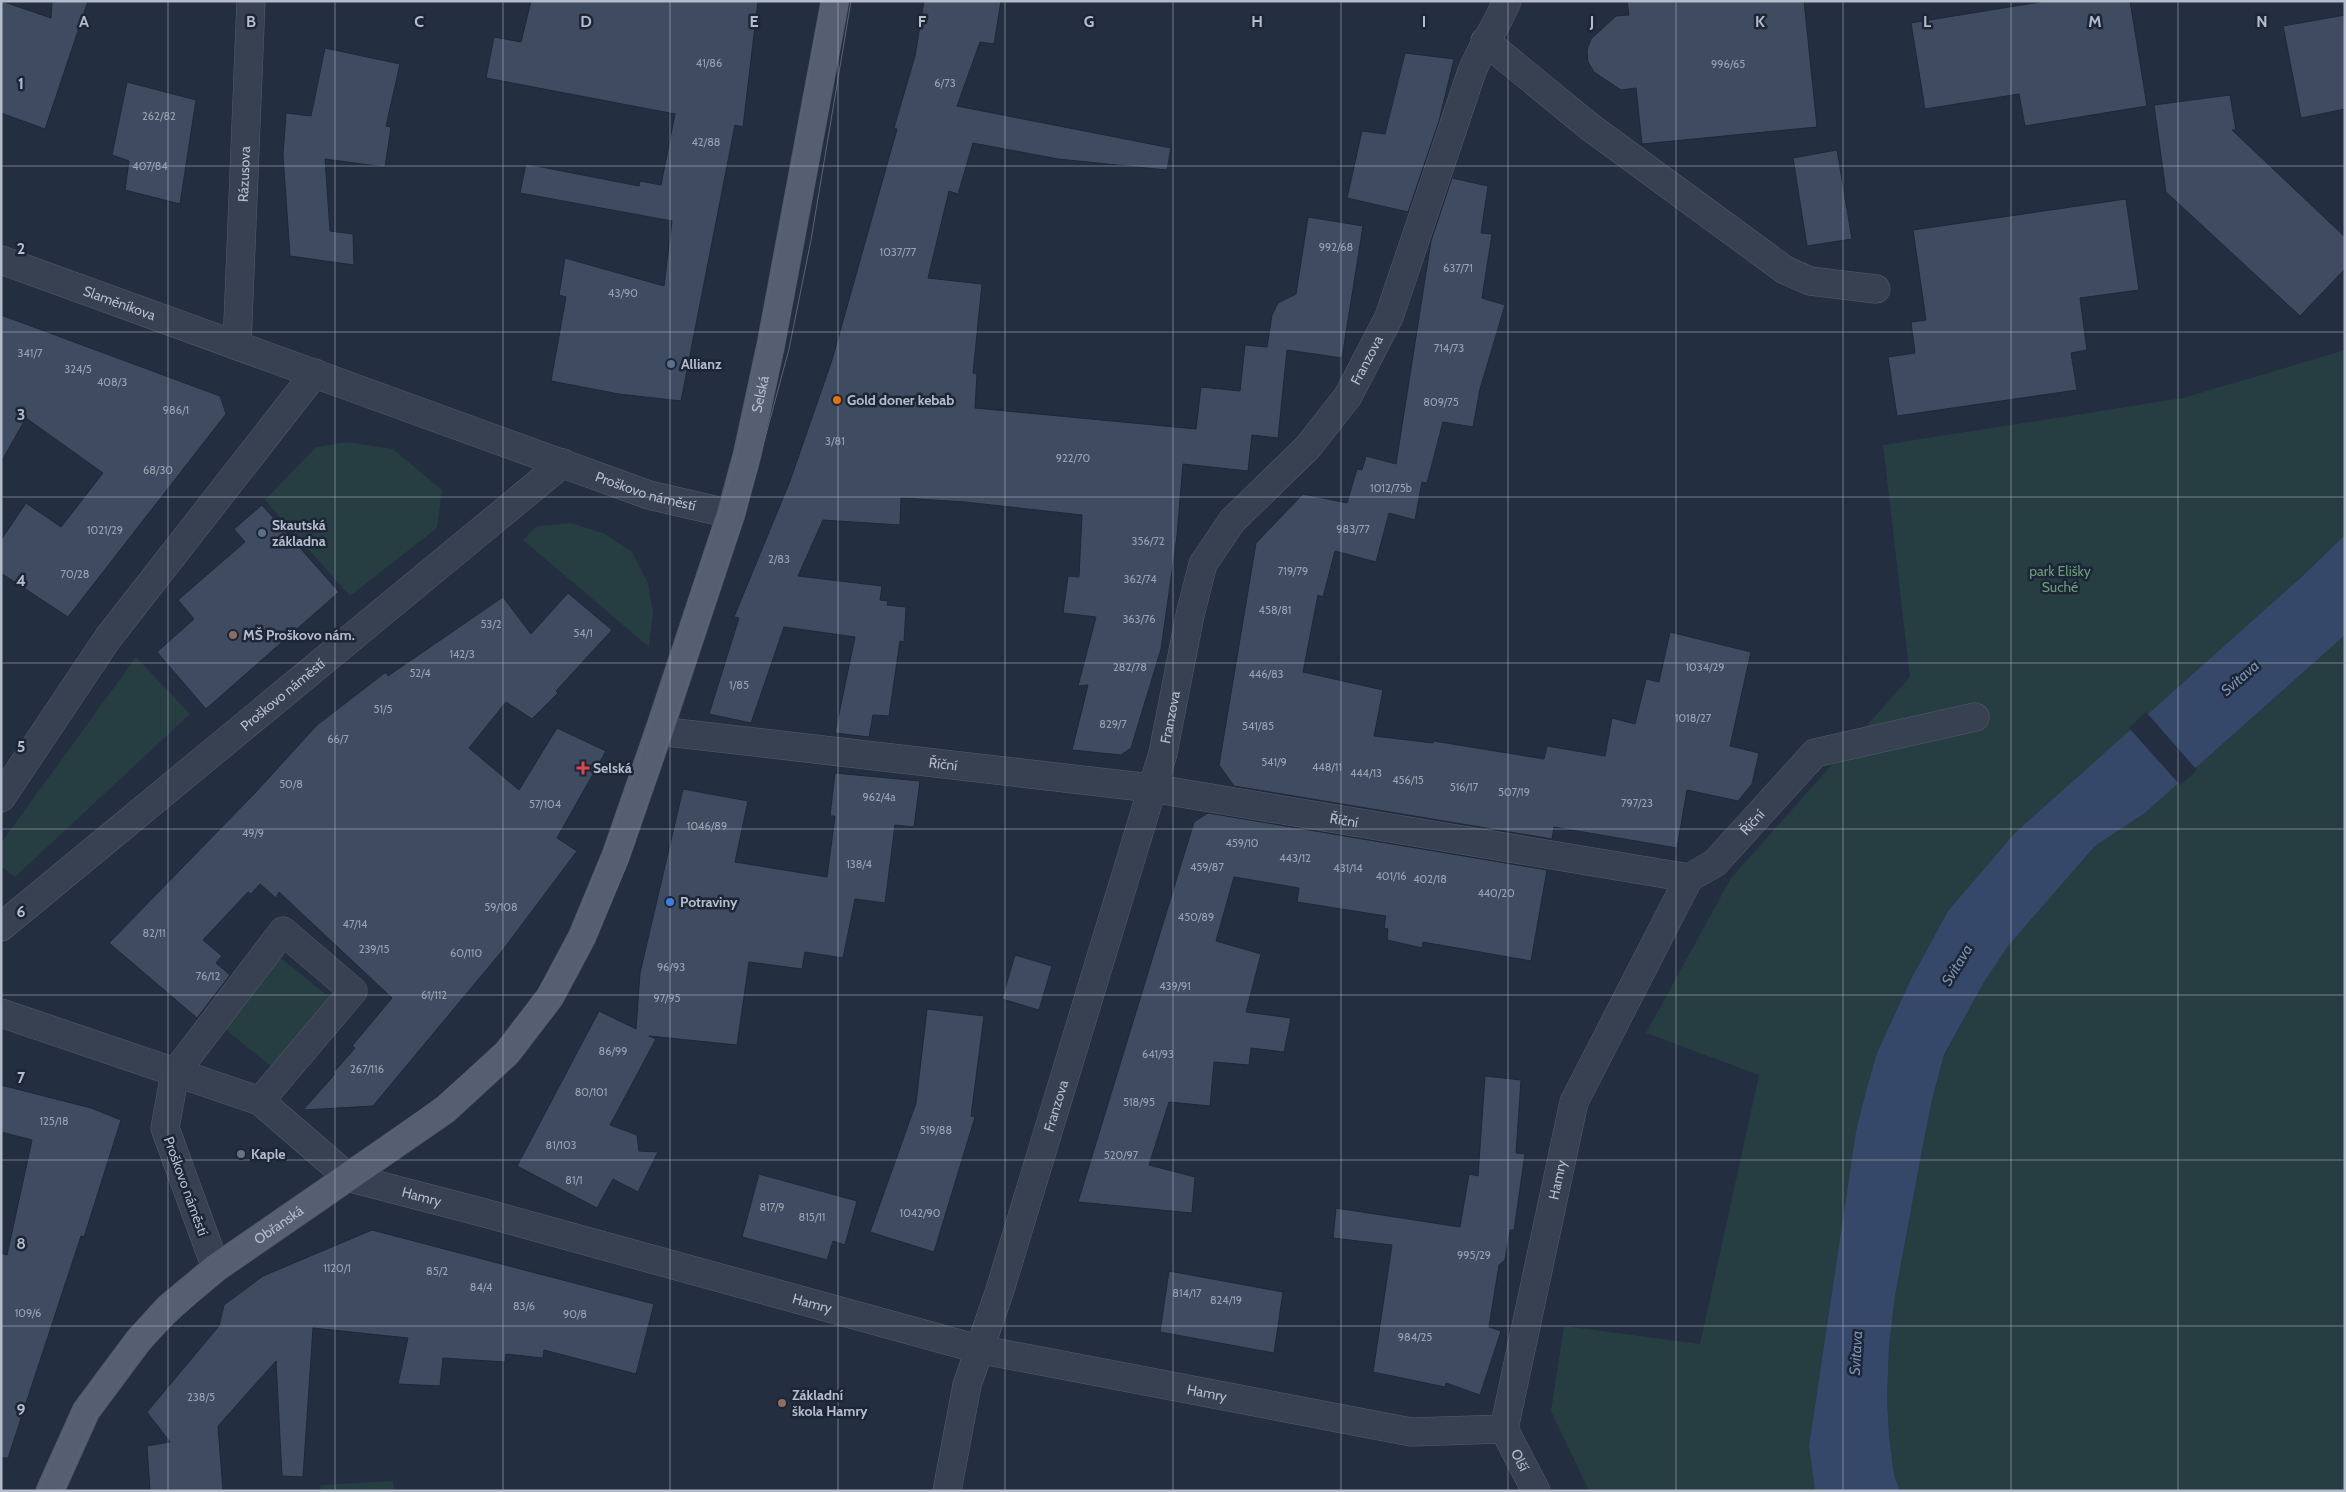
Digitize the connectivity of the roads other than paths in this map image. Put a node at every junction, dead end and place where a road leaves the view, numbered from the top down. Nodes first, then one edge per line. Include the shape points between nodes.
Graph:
1 (251, 1) edge
2 (835, 1) edge
3 (1507, 1) edge
4 (1485, 41) junction
5 (1, 260) edge
6 (1876, 289) dead end
7 (237, 346) junction
8 (315, 373) junction
9 (563, 463) junction
10 (731, 514) junction
11 (1975, 717) dead end
12 (660, 731) junction
13 (1151, 788) junction
14 (1, 798) edge
15 (1689, 878) junction
16 (1, 928) edge
17 (550, 996) joint
18 (1, 1013) edge
19 (175, 1073) junction
20 (260, 1101) junction
21 (348, 1177) junction
22 (216, 1268) junction
23 (978, 1349) junction
24 (1504, 1429) junction
25 (50, 1491) edge
26 (947, 1491) edge
27 (1536, 1491) edge

1 - 7 street, Rázusova
2 - 10 main road, Selská via 771,344
3 - 4 street, Franzova
4 - 6 street via 1590,127 1784,270 1810,281
4 - 13 street, Franzova via 1389,317 1348,396 1308,447 1232,520 1203,564 1163,753
5 - 7 street, Slaměníkova
7 - 8 street, Proškovo náměstí
8 - 9 street, Proškovo náměstí
8 - 14 street via 108,638
9 - 10 street, Proškovo náměstí via 649,495
9 - 16 street, Proškovo náměstí
10 - 12 main road, Selská
11 - 15 street, Říční via 1815,753 1715,863
12 - 13 street, Říční
12 - 17 main road, Selská via 616,855 582,937
13 - 15 street, Říční
13 - 23 street, Franzova via 999,1293
15 - 24 street, Hamry via 1574,1102
17 - 21 main road, Obřanská via 506,1053 445,1110
18 - 19 street
19 - 20 street
19 - 20 street, Proškovo náměstí via 283,931 353,991
19 - 22 street, Proškovo náměstí via 165,1128
20 - 21 street
21 - 22 main road, Obřanská
21 - 23 street, Hamry
22 - 25 main road, Obřanská via 168,1308 86,1411
23 - 24 street, Hamry via 1411,1432
23 - 26 street, Franzova via 966,1385
24 - 27 street, Olší

